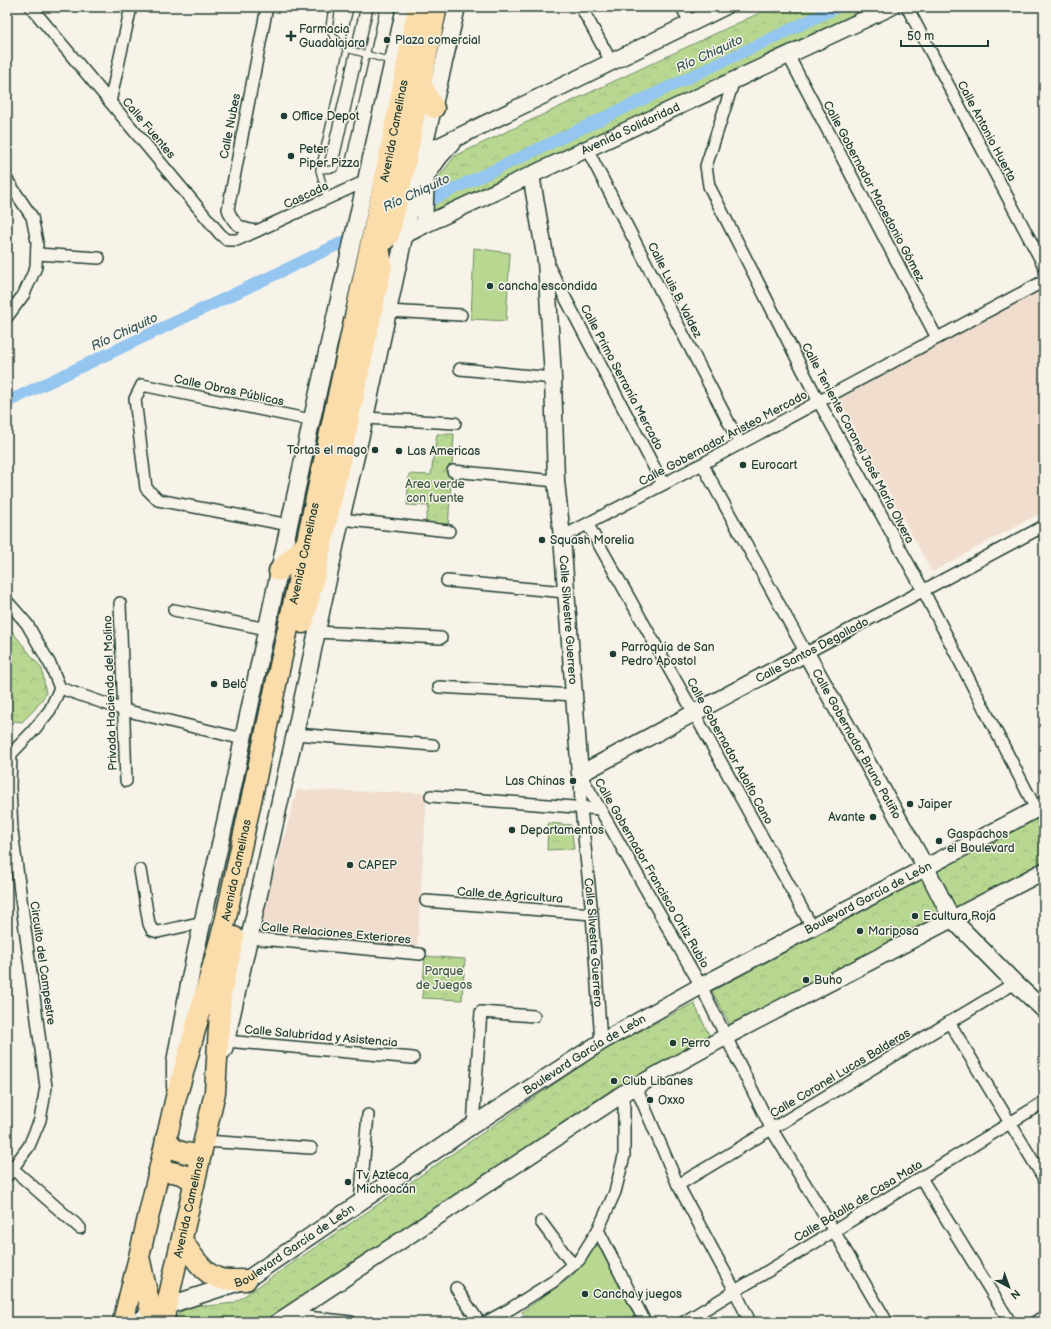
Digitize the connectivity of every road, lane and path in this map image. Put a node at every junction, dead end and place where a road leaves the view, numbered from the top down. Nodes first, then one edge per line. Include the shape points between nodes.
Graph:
1 (31, 7) edge
2 (132, 7) edge
3 (267, 7) edge
4 (332, 7) edge
5 (357, 7) edge
6 (377, 7) edge
7 (405, 7) edge
8 (418, 7) edge
9 (437, 7) edge
10 (457, 7) edge
11 (581, 7) edge
12 (682, 7) edge
13 (724, 7) edge
14 (892, 7) edge
15 (907, 7) edge
16 (690, 23) junction
17 (347, 49) junction
18 (366, 55) junction
19 (788, 55) junction
20 (393, 61) junction
21 (612, 62) junction
22 (734, 80) junction
23 (421, 84) junction
24 (110, 102) junction
25 (434, 108) junction
26 (458, 137) junction
27 (587, 149) junction
28 (319, 170) junction
29 (401, 173) junction
30 (531, 175) junction
31 (7, 180) edge
32 (327, 199) junction
33 (424, 224) junction
34 (258, 231) junction
35 (387, 238) junction
36 (37, 254) junction
37 (99, 258) dead end
38 (546, 261) junction
39 (1044, 266) edge
40 (1044, 281) edge
41 (387, 311) junction
42 (461, 315) dead end
43 (7, 317) edge
44 (937, 338) junction
45 (460, 369) dead end
46 (553, 378) junction
47 (819, 402) junction
48 (365, 418) junction
49 (311, 420) junction
50 (456, 423) dead end
51 (740, 444) junction
52 (702, 464) junction
53 (453, 471) dead end
54 (556, 481) junction
55 (663, 484) junction
56 (341, 519) junction
57 (289, 525) junction
58 (588, 525) junction
59 (1042, 530) edge
60 (449, 531) dead end
61 (562, 538) junction
62 (337, 540) junction
63 (313, 550) junction
64 (279, 571) junction
65 (447, 581) dead end
66 (923, 590) junction
67 (566, 592) junction
68 (7, 601) edge
69 (120, 603) dead end
70 (174, 610) dead end
71 (267, 629) junction
72 (316, 632) junction
73 (441, 638) dead end
74 (806, 652) junction
75 (439, 687) dead end
76 (60, 688) junction
77 (574, 695) junction
78 (124, 710) junction
79 (694, 713) junction
80 (295, 734) junction
81 (243, 739) junction
82 (433, 745) dead end
83 (9, 754) edge
84 (580, 774) junction
85 (126, 781) dead end
86 (431, 796) dead end
87 (1040, 807) edge
88 (581, 808) junction
89 (600, 809) junction
90 (926, 868) junction
91 (140, 870) dead end
92 (1044, 871) edge
93 (426, 901) dead end
94 (592, 914) junction
95 (952, 919) junction
96 (203, 922) junction
97 (812, 927) junction
98 (250, 938) junction
99 (420, 954) dead end
100 (1015, 983) junction
101 (701, 986) junction
102 (1042, 1004) edge
103 (534, 1016) dead end
104 (949, 1022) junction
105 (727, 1036) junction
106 (226, 1041) junction
107 (601, 1042) junction
108 (413, 1058) dead end
109 (630, 1090) junction
110 (215, 1092) junction
111 (176, 1097) junction
112 (1044, 1102) edge
113 (368, 1115) dead end
114 (1010, 1123) junction
115 (473, 1125) junction
116 (772, 1130) junction
117 (166, 1138) junction
118 (202, 1147) junction
119 (311, 1148) dead end
120 (10, 1172) edge
121 (158, 1173) junction
122 (921, 1178) junction
123 (1044, 1179) edge
124 (194, 1185) junction
125 (678, 1185) junction
126 (360, 1202) junction
127 (541, 1222) dead end
128 (80, 1228) dead end
129 (598, 1230) junction
130 (834, 1232) junction
131 (182, 1240) junction
132 (139, 1257) junction
133 (573, 1265) junction
134 (246, 1280) junction
135 (456, 1288) dead end
136 (735, 1291) junction
137 (155, 1316) edge
138 (1044, 1316) edge
139 (284, 1318) edge
140 (123, 1322) edge
141 (351, 1322) edge
142 (479, 1322) edge
143 (486, 1322) edge
144 (644, 1322) edge
145 (684, 1322) edge
146 (750, 1322) edge
147 (887, 1322) edge
148 (1010, 1322) edge
149 (1035, 1322) edge

1 - 24 street, Calle Fuentes
2 - 24 street
3 - 34 street, Calle Nubes via 228,209 235,224
4 - 17 lane via 329,28 332,35
5 - 17 lane
6 - 18 lane
7 - 20 street, Avenida Camelinas
8 - 29 highway, Avenida Camelinas
9 - 23 highway, Avenida Camelinas
10 - 25 street, Avenida Camelinas
11 - 21 street
12 - 16 street
13 - 16 street
14 - 19 street, Avenida Solidaridad
15 - 39 street, Calle Antonio Huerta
16 - 21 street
17 - 18 lane
17 - 28 lane
18 - 20 lane
18 - 28 lane via 343,158 334,169
19 - 22 street, Avenida Solidaridad
19 - 44 street, Calle Gobernador Macedonio Gómez
20 - 29 street, Avenida Camelinas
21 - 26 street
22 - 27 street, Avenida Solidaridad
22 - 47 street, Calle Teniente Coronel José María Olvera via 706,166 709,186
23 - 25 highway
23 - 29 highway, Avenida Camelinas
24 - 34 street, Calle Fuentes via 220,234 227,240 236,240
25 - 29 street, Avenida Camelinas
26 - 29 street
26 - 29 street via 440,156
27 - 30 street, Avenida Solidaridad
27 - 51 street, Calle Luis B. Valdez
28 - 32 lane
29 - 32 street, Cascada
29 - 33 street
29 - 35 highway, Avenida Camelinas
29 - 49 street, Avenida Camelinas via 361,200
30 - 33 street, Avenida Solidaridad
30 - 38 street, Calle Silvestre Guerrero
31 - 36 street via 32,217
32 - 34 street, Cascada
33 - 35 street, Avenida Solidaridad
35 - 41 street, Avenida Camelinas
35 - 63 highway, Avenida Camelinas
36 - 37 street
36 - 43 street via 36,267 24,294
38 - 46 street, Calle Silvestre Guerrero
38 - 55 street, Calle Primo Serranía Mercado
40 - 44 street, Calle Gobernador Aristeo Mercado
41 - 42 street
41 - 48 street, Avenida Camelinas
44 - 47 street, Calle Gobernador Aristeo Mercado
45 - 46 street
46 - 54 street, Calle Silvestre Guerrero
47 - 51 street, Calle Gobernador Aristeo Mercado
47 - 66 street, Calle Teniente Coronel José María Olvera
48 - 50 street
48 - 56 street, Avenida Camelinas
49 - 57 street, Avenida Camelinas
49 - 57 street, Calle Obras Públicas via 142,385 135,399 146,488 158,500
51 - 52 street, Calle Gobernador Aristeo Mercado
52 - 55 street, Calle Gobernador Aristeo Mercado
52 - 74 street, Calle Gobernador Bruno Patiño
53 - 54 street
54 - 61 street, Calle Silvestre Guerrero
55 - 58 street, Calle Gobernador Aristeo Mercado
56 - 60 street
56 - 62 street, Avenida Camelinas
57 - 64 street, Avenida Camelinas
58 - 61 street, Calle Gobernador Aristeo Mercado
58 - 79 street, Calle Gobernador Adolfo Cano
59 - 66 street, Calle Santos Degollado
61 - 67 street, Calle Silvestre Guerrero
62 - 63 highway
62 - 72 street, Avenida Camelinas
63 - 64 highway
63 - 110 highway, Avenida Camelinas via 305,615 221,995
63 - 111 highway, Avenida Camelinas via 225,922
64 - 71 street, Avenida Camelinas
65 - 67 street
66 - 74 street, Calle Santos Degollado
66 - 87 street, Calle Teniente Coronel José María Olvera
67 - 77 street, Calle Silvestre Guerrero
68 - 76 street via 27,624 51,666
69 - 78 street, Privada Hacienda del Molino
70 - 71 street
71 - 81 street, Avenida Camelinas
72 - 73 street
72 - 80 street, Avenida Camelinas
74 - 79 street, Calle Santos Degollado
74 - 90 street, Calle Gobernador Bruno Patiño
75 - 77 street
76 - 78 street
76 - 83 street, Circuito del Campestre via 50,710
77 - 84 street, Calle Silvestre Guerrero
78 - 81 street
78 - 85 street, Privada Hacienda del Molino
79 - 84 street, Calle Santos Degollado
79 - 97 street, Calle Gobernador Adolfo Cano
80 - 82 street
80 - 98 street, Avenida Camelinas
81 - 96 street, Avenida Camelinas
83 - 120 street, Circuito del Campestre via 12,831 46,1087 40,1120 30,1146
84 - 88 street, Calle Silvestre Guerrero
84 - 89 street, Calle Gobernador Francisco Ortiz Rubio
86 - 88 street
87 - 90 street, Boulevard García de León
88 - 89 street
88 - 94 street, Calle Silvestre Guerrero
89 - 101 street, Calle Gobernador Francisco Ortiz Rubio
90 - 95 street, Calle Gobernador Bruno Patiño
90 - 97 street, Boulevard García de León
91 - 96 street via 152,930 158,932
92 - 95 street
93 - 94 street, Calle de Agricultura
94 - 107 street, Calle Silvestre Guerrero
95 - 100 street, Calle Gobernador Bruno Patiño
95 - 105 street
96 - 111 street, Avenida Camelinas via 176,1054
97 - 101 street, Boulevard García de León
98 - 99 street, Calle Relaciones Exteriores
98 - 106 street, Avenida Camelinas
100 - 102 street, Calle Gobernador Bruno Patiño
100 - 104 street, Calle Coronel Lucas Balderas
101 - 105 street, Calle Gobernador Francisco Ortiz Rubio
101 - 107 street, Boulevard García de León
103 - 115 street via 481,1012
104 - 114 street
104 - 116 street, Calle Coronel Lucas Balderas
105 - 109 street
105 - 116 street, Calle Gobernador Francisco Ortiz Rubio
106 - 108 street, Calle Salubridad y Asistencia
106 - 110 street, Avenida Camelinas
107 - 115 street, Boulevard García de León
109 - 125 street
109 - 129 street via 624,1156 615,1192
109 - 139 street
110 - 118 highway, Avenida Camelinas
111 - 117 highway, Avenida Camelinas
112 - 114 street, Calle Batalla de Casa Mata
113 - 126 street
114 - 122 street, Calle Batalla de Casa Mata
114 - 123 street
115 - 126 street, Boulevard García de León
116 - 125 street, Calle Coronel Lucas Balderas
116 - 130 street, Calle Gobernador Francisco Ortiz Rubio
117 - 118 highway via 174,1149 188,1153 198,1155
117 - 121 highway, Avenida Camelinas
118 - 119 street
118 - 124 highway, Avenida Camelinas
120 - 128 street, Circuito del Campestre
121 - 124 highway via 173,1172 186,1177
121 - 132 highway, Avenida Camelinas
122 - 130 street, Calle Batalla de Casa Mata
122 - 148 street
124 - 131 highway, Avenida Camelinas
125 - 136 street
126 - 134 street, Boulevard García de León
127 - 133 street
129 - 133 street
129 - 144 street
130 - 136 street, Calle Batalla de Casa Mata
130 - 147 street, Calle Gobernador Francisco Ortiz Rubio
131 - 134 highway via 209,1273 219,1278
131 - 137 highway, Avenida Camelinas
132 - 137 highway
132 - 140 highway, Avenida Camelinas
133 - 143 street via 554,1281
134 - 137 street, Boulevard García de León
135 - 142 street
136 - 145 street, Calle Batalla de Casa Mata
136 - 146 street
138 - 149 street
139 - 141 street

